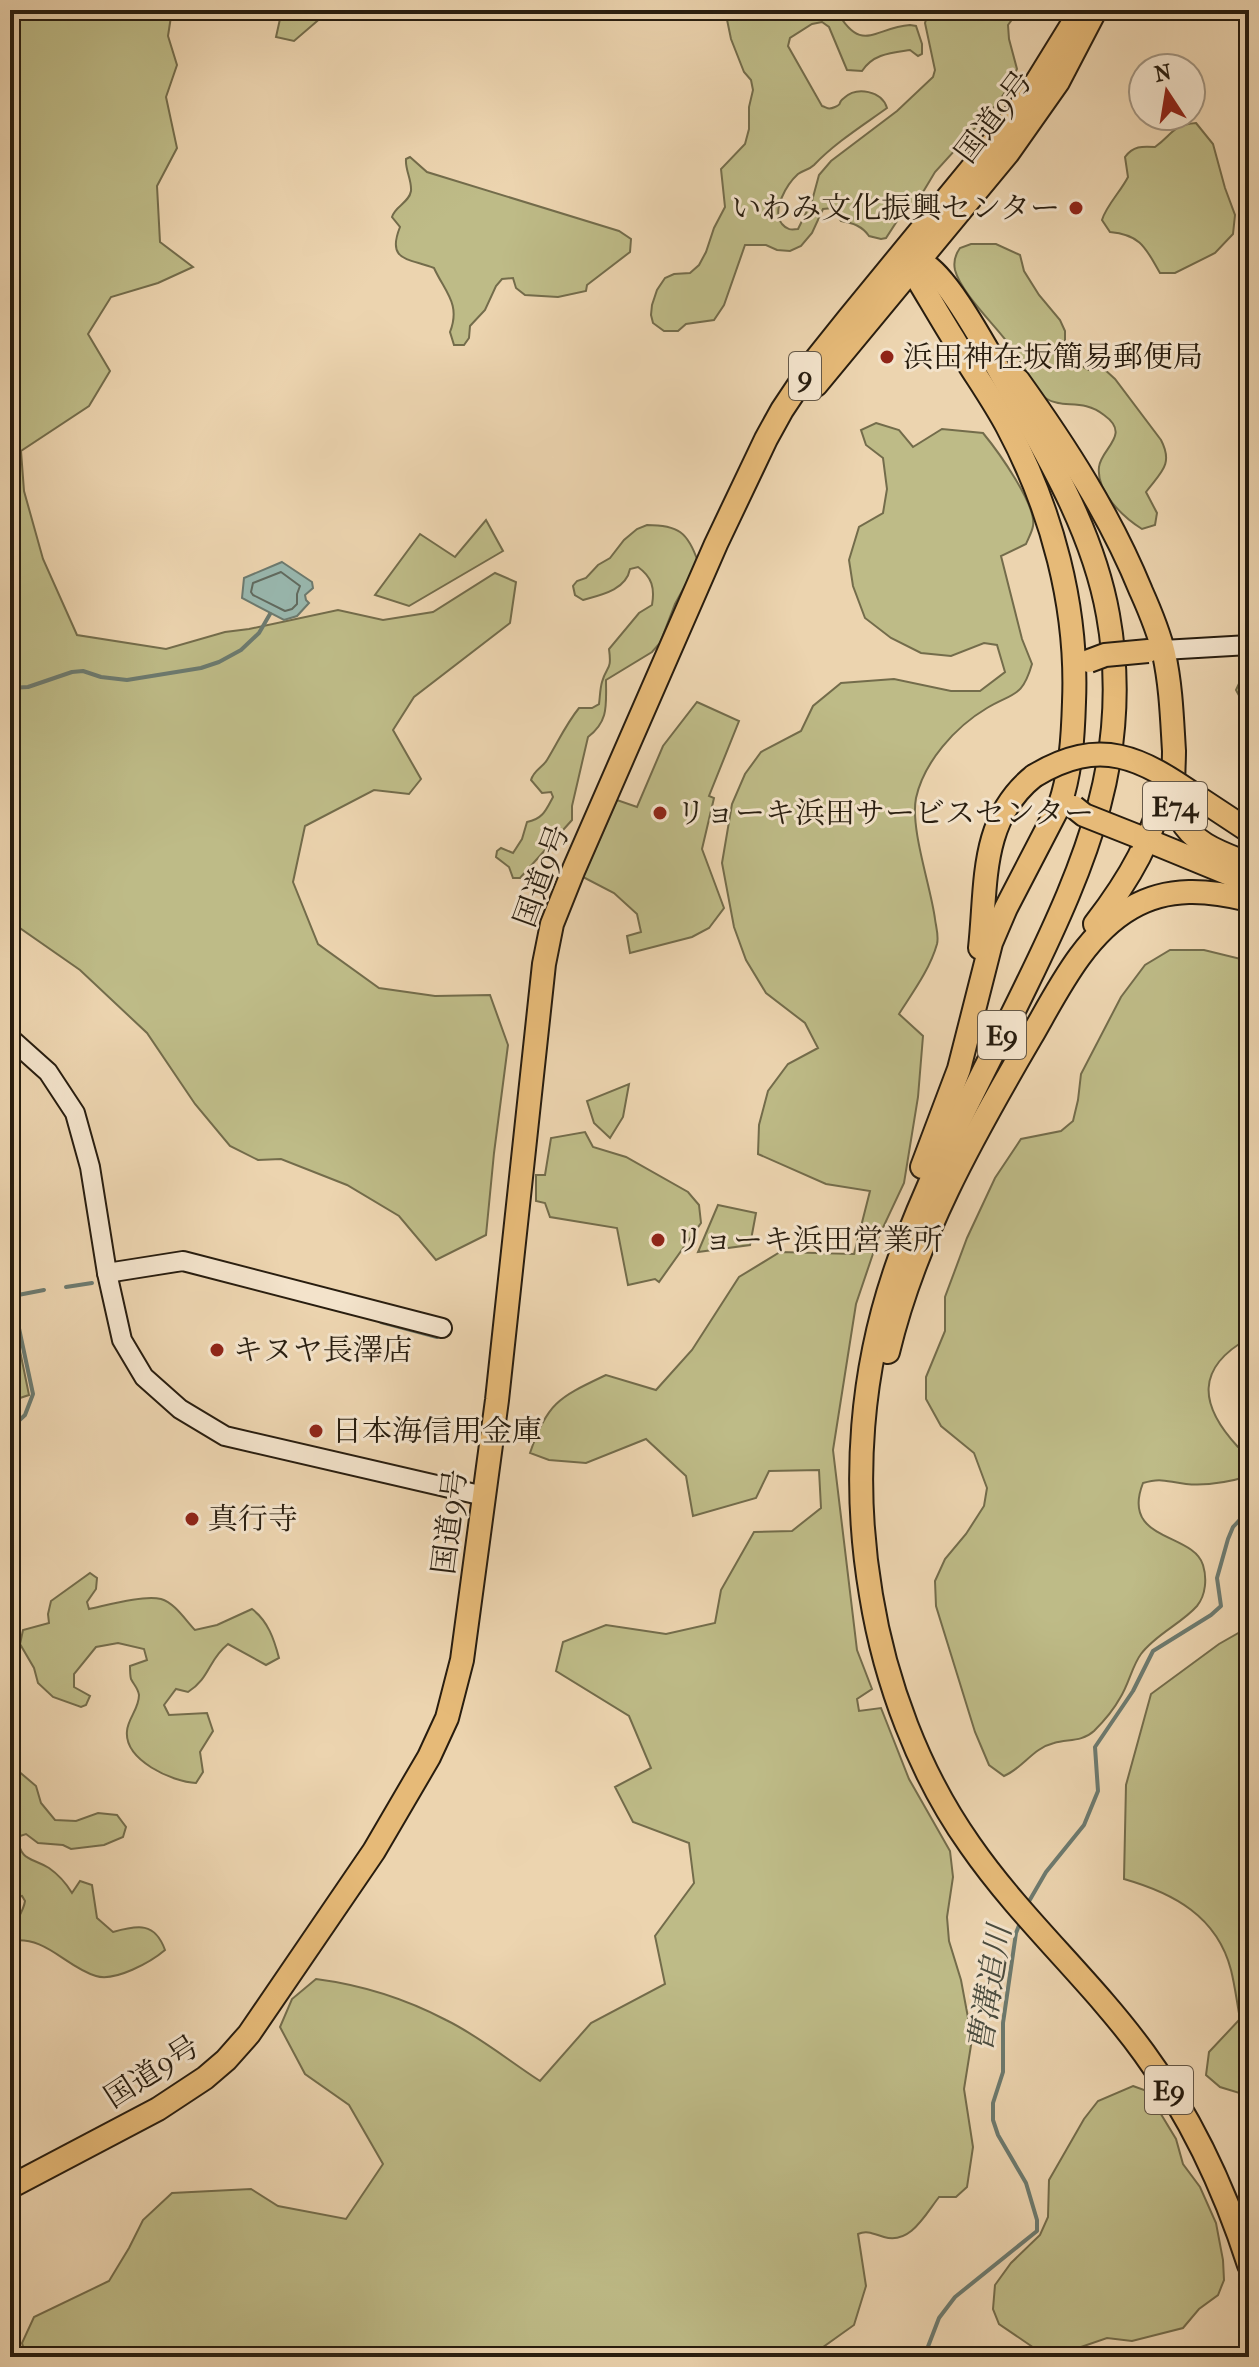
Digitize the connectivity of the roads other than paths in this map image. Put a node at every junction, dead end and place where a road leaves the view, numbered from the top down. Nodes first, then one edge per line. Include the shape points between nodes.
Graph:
1 (1081, 10) edge
2 (1095, 10) edge
3 (947, 228) junction
4 (911, 255) junction
5 (948, 288) junction
6 (873, 315) junction
7 (954, 340) junction
8 (1057, 477) junction
9 (728, 520) junction
10 (1249, 645) edge
11 (1155, 651) junction
12 (1082, 670) junction
13 (1171, 708) junction
14 (1070, 796) junction
15 (1249, 831) edge
16 (1142, 838) junction
17 (1249, 864) edge
18 (1249, 882) edge
19 (1249, 900) edge
20 (968, 1033) junction
21 (10, 1038) edge
22 (1011, 1071) junction
23 (107, 1273) junction
24 (442, 1328) dead end
25 (866, 1394) junction
26 (484, 1496) junction
27 (871, 1598) junction
28 (10, 2187) edge
29 (1247, 2260) edge

1 - 4 highway, 国道9号 / 9 via 1026,99
2 - 3 highway, 国道9号 / 9 via 1040,109
3 - 4 highway, 国道9号 / 9
3 - 5 highway via 937,255
4 - 5 highway via 930,266
4 - 6 highway, 国道9号 / 9
4 - 7 highway
4 - 8 highway, E9
4 - 9 highway, 国道9号 / 9 via 873,289 816,359 766,439
5 - 8 highway, E9
5 - 11 highway via 1076,465 1131,567
6 - 7 highway via 897,298 919,299
6 - 9 highway, 国道9号 / 9 via 792,416
7 - 12 highway via 1006,424 1035,487 1061,565
8 - 25 highway, E9 via 1095,560 1110,621 1115,683 1106,782 1072,887 905,1244 880,1321
9 - 26 highway, 国道9号 / 9 via 552,924
10 - 11 street
11 - 12 highway, bridge via 1105,655
11 - 13 highway
12 - 14 highway
13 - 16 highway via 1164,787 1159,809
13 - 17 highway, E74 via 1178,814 1196,839
14 - 16 highway, bridge via 1084,815
14 - 20 highway via 1060,804 997,926
15 - 20 highway, bridge via 1147,765 1117,755 1074,758 1034,776 1001,814 990,846
16 - 18 highway
16 - 22 highway via 1119,892 1057,978
19 - 22 highway via 1173,893 1118,916 1080,957
20 - 27 highway via 947,1105 875,1282 856,1364 849,1460 858,1556
21 - 23 street via 48,1072 75,1113 90,1167
22 - 25 highway via 929,1230 903,1297 885,1366
23 - 24 street via 183,1261
23 - 26 street via 122,1340 144,1377 214,1430
25 - 27 highway, E9 via 861,1506
26 - 28 highway, 国道9号 / 9 via 462,1660 447,1718 374,1851 306,1953 249,2034 205,2078 158,2109
27 - 29 highway, E9 via 905,1718 934,1784 970,1846 1125,2027 1170,2090 1211,2167

